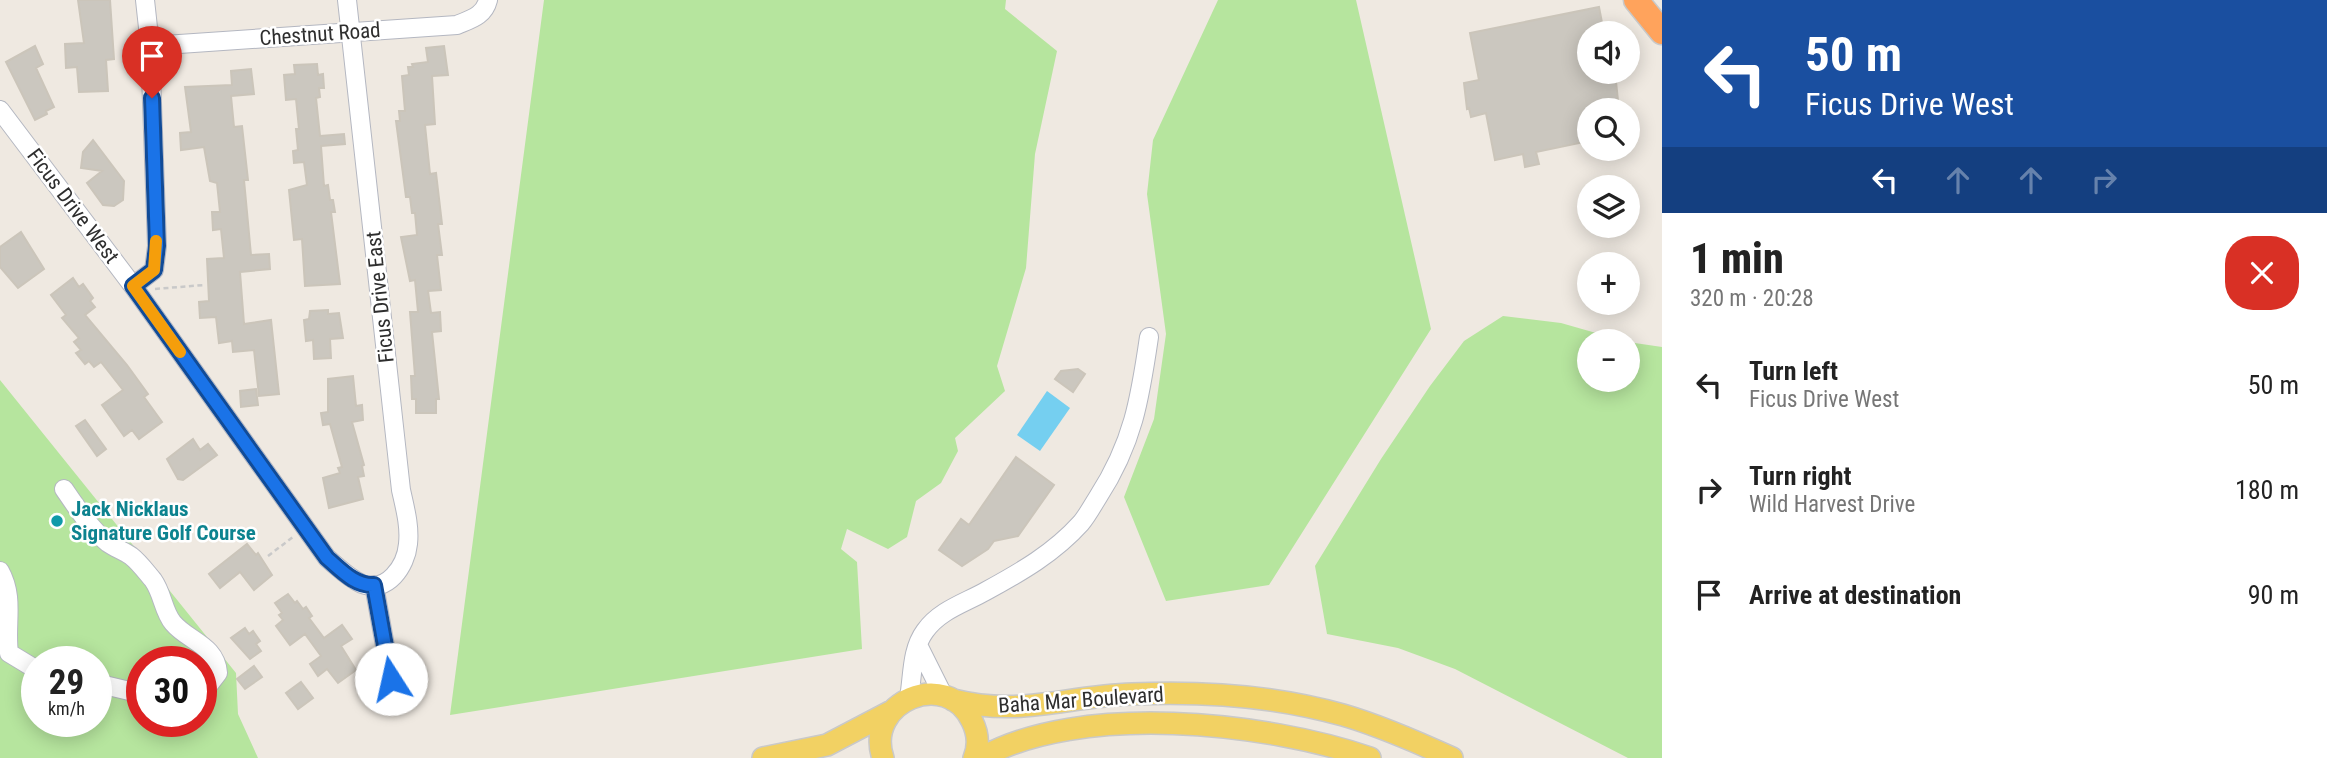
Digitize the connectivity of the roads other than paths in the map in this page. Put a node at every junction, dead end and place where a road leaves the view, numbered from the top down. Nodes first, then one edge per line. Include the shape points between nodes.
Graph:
1 (145, 0) edge
2 (347, 0) edge
3 (1636, 0) edge
4 (487, 5) edge
5 (350, 32) junction
6 (1662, 32) edge
7 (150, 46) junction
8 (0, 110) edge
9 (133, 286) junction
10 (1149, 337) dead end
11 (64, 489) dead end
12 (0, 571) edge
13 (378, 585) junction
14 (918, 645) junction
15 (203, 646) edge
16 (4, 653) edge
17 (21, 662) edge
18 (391, 679) dead end
19 (948, 697) junction
20 (909, 698) junction
21 (890, 712) junction
22 (763, 758) edge
23 (883, 758) edge
24 (974, 758) edge
25 (981, 758) edge
26 (1370, 758) edge
27 (1452, 758) edge

1 - 7 street
2 - 5 street, Ficus Drive East
3 - 6 highway
4 - 5 street, Chestnut Road via 476,18 457,25
5 - 7 street, Chestnut Road
5 - 13 street, Ficus Drive East via 408,523 404,561 395,576
7 - 9 street via 157,246 154,270
8 - 9 street, Ficus Drive West
9 - 13 street, Ficus Drive West via 327,558 365,586
10 - 14 street via 1129,438 1118,466 1082,522 1052,551 1016,575 945,611
11 - 15 street via 91,526 132,557 154,582 175,626
12 - 16 street via 9,597
13 - 18 street
14 - 19 street
14 - 20 street
16 - 17 street
19 - 20 main road, Baha Mar Boulevard via 931,693
19 - 24 main road via 970,716 975,727
19 - 27 main road, Baha Mar Boulevard via 1006,709 1130,694 1263,700 1343,715
20 - 21 main road
21 - 22 main road via 827,745
21 - 23 main road via 881,731
25 - 26 main road, Baha Mar Boulevard via 1018,742 1069,730 1172,724 1240,728

